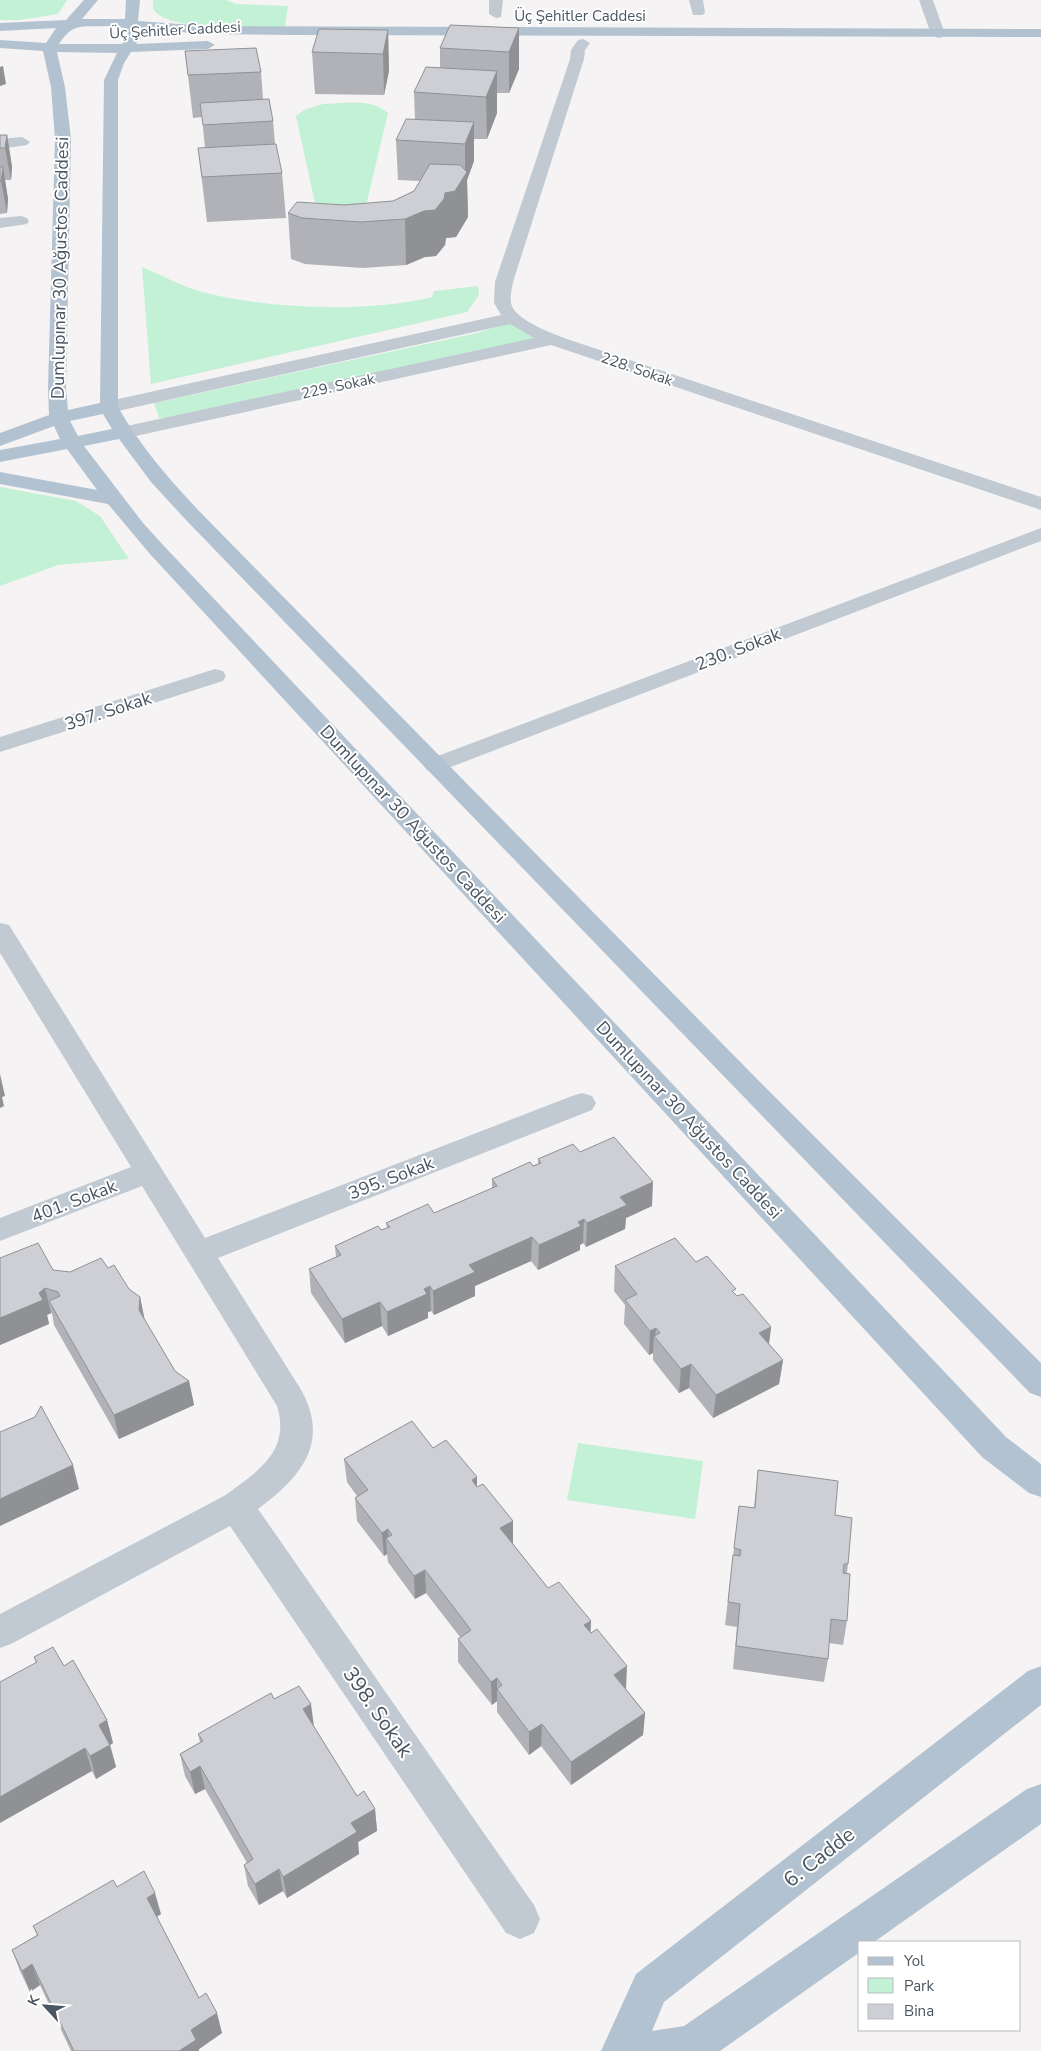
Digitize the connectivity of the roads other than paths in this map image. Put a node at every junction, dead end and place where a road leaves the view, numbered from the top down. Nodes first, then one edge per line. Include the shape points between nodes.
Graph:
1 (91, 0) edge
2 (133, 0) edge
3 (926, 0) edge
4 (72, 22) junction
5 (132, 23) junction
6 (0, 27) edge
7 (938, 34) junction
8 (1041, 34) edge
9 (0, 44) edge
10 (583, 44) junction
11 (1041, 44) edge
12 (50, 48) junction
13 (124, 49) junction
14 (22, 142) dead end
15 (0, 144) edge
16 (21, 221) dead end
17 (0, 223) edge
18 (513, 318) junction
19 (554, 340) junction
20 (109, 407) junction
21 (59, 418) junction
22 (122, 433) junction
23 (0, 440) edge
24 (72, 443) junction
25 (0, 456) edge
26 (0, 478) edge
27 (114, 499) junction
28 (1041, 504) edge
29 (1041, 534) edge
30 (215, 676) dead end
31 (0, 745) edge
32 (435, 765) junction
33 (0, 931) edge
34 (582, 1102) dead end
35 (149, 1172) junction
36 (0, 1230) edge
37 (199, 1253) junction
38 (1041, 1384) edge
39 (1041, 1483) edge
40 (236, 1506) junction
41 (0, 1632) edge
42 (1041, 1683) edge
43 (1041, 1802) edge
44 (520, 1919) dead end
45 (622, 2051) edge
46 (654, 2051) edge

1 - 4 main road
2 - 5 main road
3 - 7 street
4 - 5 main road, Üç Şehitler Caddesi
4 - 6 main road, Üç Şehitler Caddesi
4 - 12 main road via 62,29
5 - 7 main road, Üç Şehitler Caddesi via 180,28 291,31
5 - 13 main road via 134,37
7 - 8 main road, Üç Şehitler Caddesi
9 - 12 main road, Üç Şehitler Caddesi
10 - 11 main road, Üç Şehitler Caddesi
10 - 13 main road, Üç Şehitler Caddesi via 275,42
10 - 18 street via 578,50 504,282 503,305
12 - 13 main road, Üç Şehitler Caddesi
12 - 21 main road, Dumlupınar 30 Ağustos Caddesi via 63,139 56,388
13 - 20 main road via 111,80
14 - 15 street
16 - 17 street
18 - 19 street, 228. Sokak
18 - 20 street, 229. Sokak
19 - 22 street, 229. Sokak
19 - 28 street, 228. Sokak
20 - 21 main road
20 - 22 main road
21 - 23 main road
21 - 24 main road, Dumlupınar 30 Ağustos Caddesi
22 - 24 main road
22 - 32 main road via 193,516
24 - 25 main road
24 - 27 main road, Dumlupınar 30 Ağustos Caddesi
26 - 27 main road
27 - 39 main road, Dumlupınar 30 Ağustos Caddesi via 136,527 994,1447
29 - 32 street, 230. Sokak
30 - 31 street, 397. Sokak
32 - 38 main road
33 - 35 street
34 - 37 street, 395. Sokak
35 - 36 street, 401. Sokak
35 - 37 street
37 - 40 street via 294,1408 298,1428 295,1446 285,1463 266,1485
40 - 41 street
40 - 44 street, 398. Sokak
42 - 45 main road, 6. Cadde via 650,1988
43 - 46 main road via 691,2046

